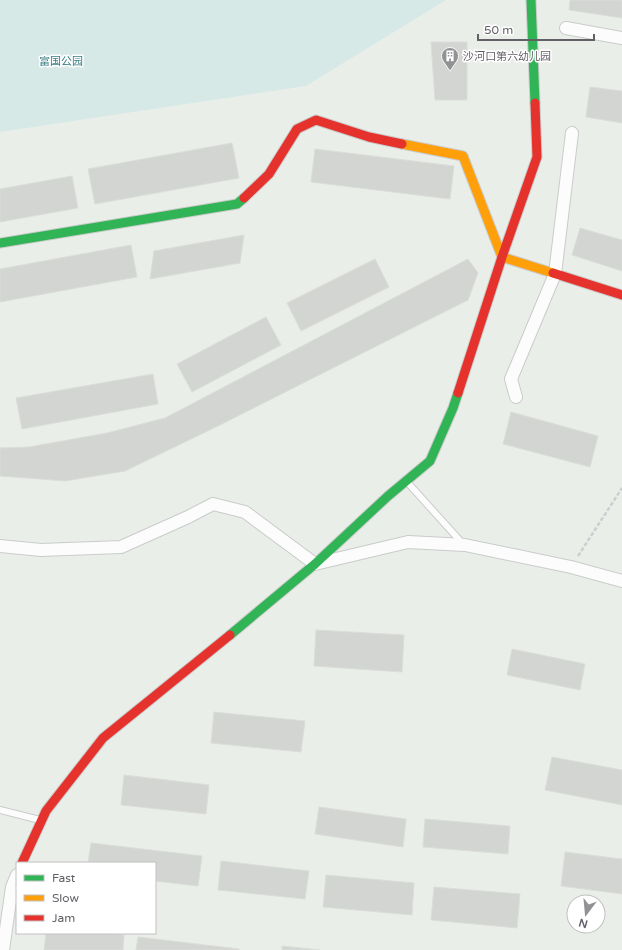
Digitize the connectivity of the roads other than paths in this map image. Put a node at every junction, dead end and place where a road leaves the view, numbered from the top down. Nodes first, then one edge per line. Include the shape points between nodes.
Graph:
1 (531, 0) edge
2 (566, 28) dead end
3 (622, 38) edge
4 (572, 133) dead end
5 (0, 243) edge
6 (502, 257) junction
7 (555, 274) junction
8 (622, 295) edge
9 (516, 397) dead end
10 (406, 481) junction
11 (465, 545) junction
12 (0, 546) edge
13 (314, 564) junction
14 (622, 581) edge
15 (0, 810) edge
16 (42, 821) junction
17 (22, 862) edge
18 (16, 877) edge
19 (3, 950) edge

1 - 6 street via 537,157
2 - 3 street
4 - 7 street
5 - 6 street via 237,204 269,174 297,130 316,120 369,138 463,156
6 - 7 street
6 - 10 street via 453,408 430,461
7 - 8 street
7 - 9 street via 510,379
10 - 11 lane
10 - 13 street
11 - 13 street via 408,542
11 - 14 street via 571,567
12 - 13 street via 41,550 121,547 213,504 245,512
13 - 16 street via 264,608 103,738 46,811
15 - 16 lane
16 - 17 street
18 - 19 street via 12,887

